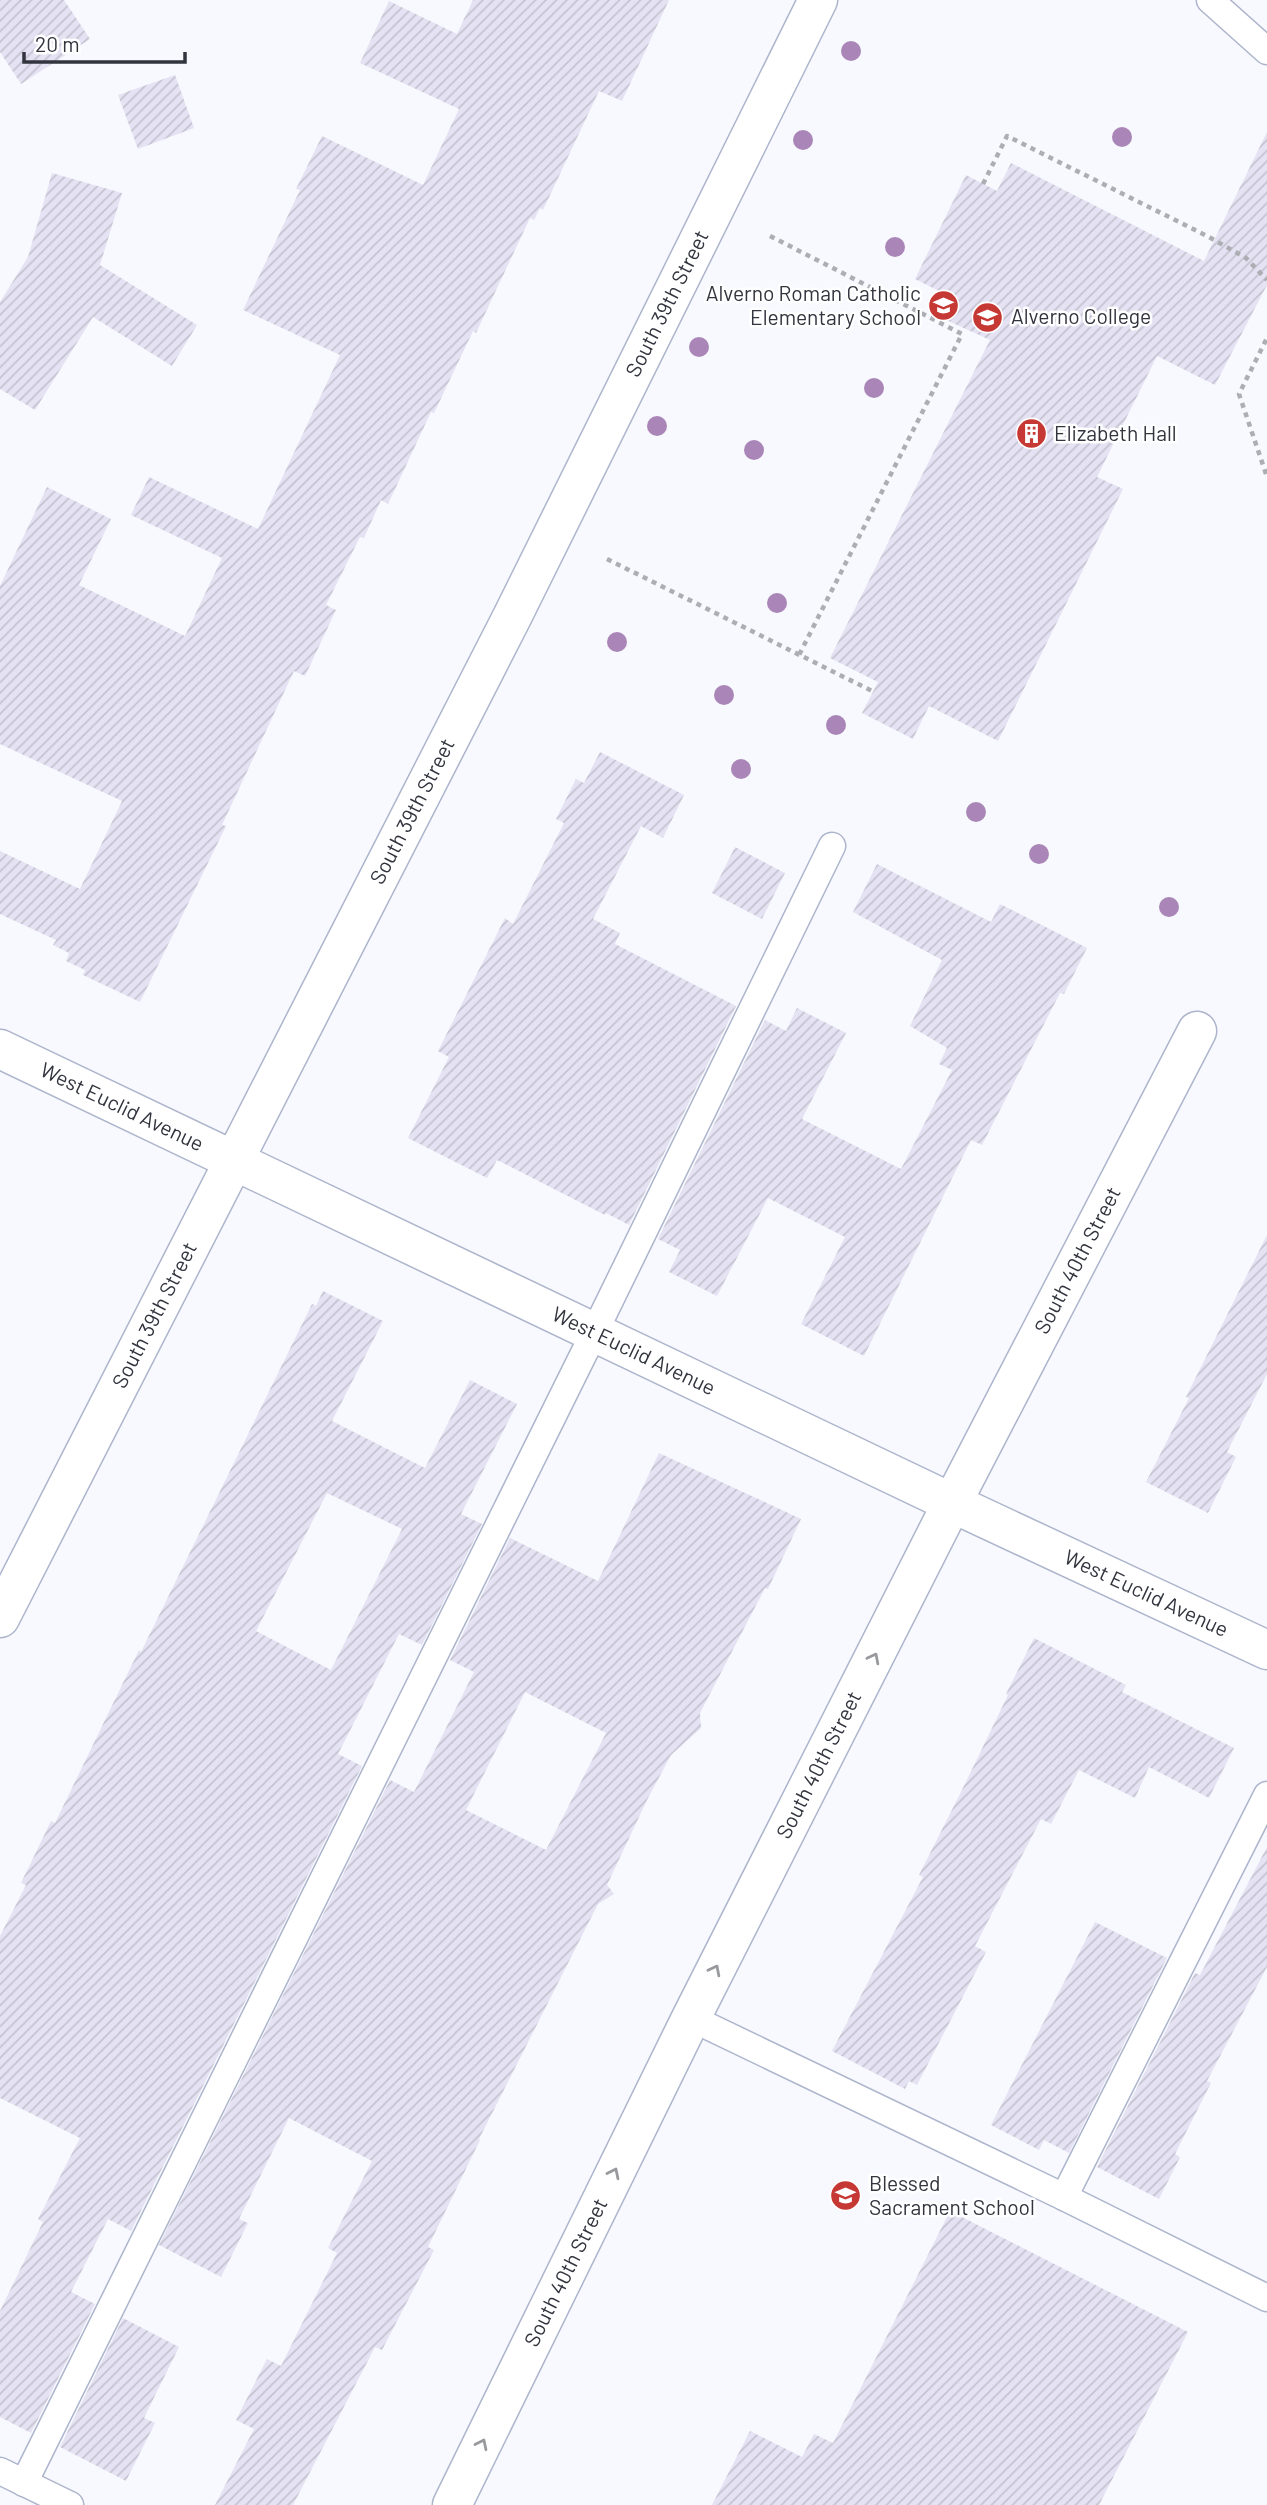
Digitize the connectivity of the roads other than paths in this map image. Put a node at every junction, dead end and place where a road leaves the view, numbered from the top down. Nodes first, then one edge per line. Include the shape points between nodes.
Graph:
1 (818, 0) edge
2 (1210, 0) edge
3 (1267, 51) edge
4 (832, 846) dead end
5 (1197, 1031) dead end
6 (0, 1049) edge
7 (233, 1160) junction
8 (595, 1331) junction
9 (952, 1503) junction
10 (0, 1618) edge
11 (1267, 1650) edge
12 (1267, 1795) edge
13 (691, 2018) junction
14 (1065, 2197) junction
15 (1267, 2298) edge
16 (0, 2471) edge
17 (24, 2483) junction
18 (70, 2505) edge
19 (452, 2505) edge

1 - 7 street, South 39th Street via 512,617
2 - 3 lane
4 - 8 lane
5 - 9 street, South 40th Street
6 - 7 street, West Euclid Avenue
7 - 8 street, West Euclid Avenue
7 - 10 street, South 39th Street
8 - 9 street, West Euclid Avenue
8 - 17 lane
9 - 11 street, West Euclid Avenue
13 -> 9 street, South 40th Street
12 - 14 lane
13 - 14 lane
19 -> 13 street, South 40th Street
14 - 15 lane
16 - 17 lane
17 - 18 lane

